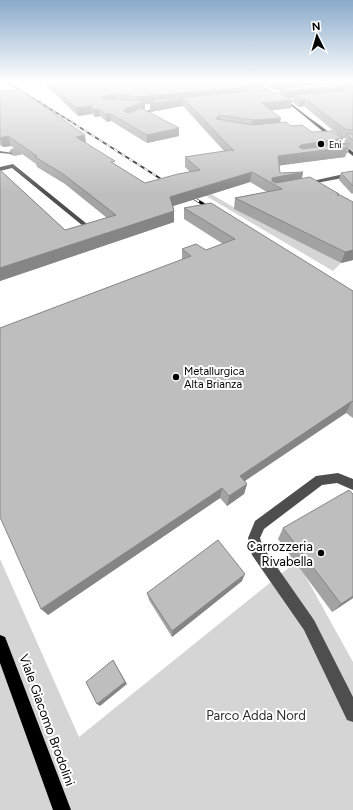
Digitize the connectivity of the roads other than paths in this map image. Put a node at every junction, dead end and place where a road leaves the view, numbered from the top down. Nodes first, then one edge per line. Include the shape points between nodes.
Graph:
1 (304, 119) edge
2 (335, 140) junction
3 (347, 140) edge
4 (346, 149) junction
5 (339, 150) edge
6 (0, 152) edge
7 (11, 153) dead end
8 (353, 155) edge
9 (0, 170) edge
10 (353, 174) edge
11 (303, 184) edge
12 (90, 229) edge
13 (353, 485) edge
14 (0, 642) edge
15 (353, 714) edge
16 (62, 810) edge

1 - 2 main road
2 - 3 street
2 - 4 main road
4 - 5 street
4 - 8 main road
6 - 7 street
9 - 12 street via 13,166
10 - 11 street
13 - 15 street via 338,478 320,480 259,525 254,538 257,550 309,626
14 - 16 main road, Viale Giacomo Brodolini

